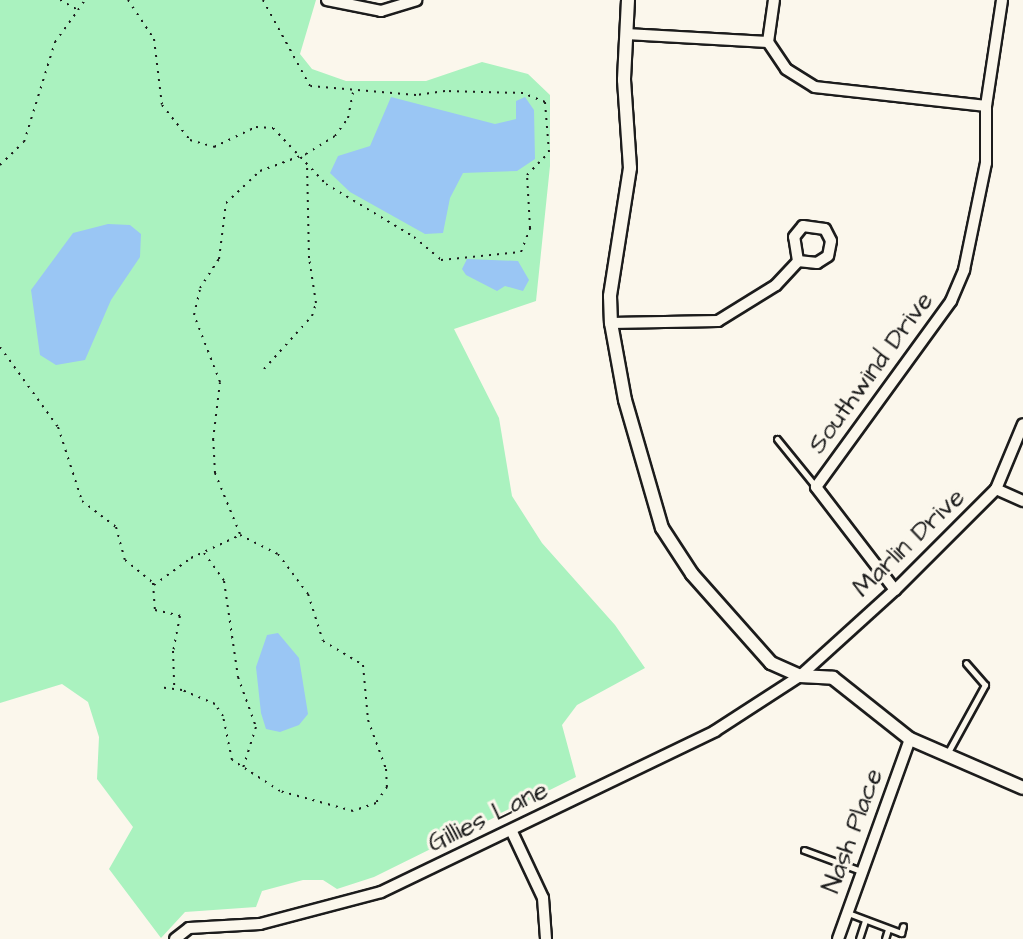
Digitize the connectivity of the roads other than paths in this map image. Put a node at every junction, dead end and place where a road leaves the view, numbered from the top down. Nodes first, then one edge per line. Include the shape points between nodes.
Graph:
1 (327, 0) edge
2 (416, 0) edge
3 (628, 0) edge
4 (774, 0) edge
5 (1002, 0) edge
6 (626, 34) junction
7 (768, 42) junction
8 (986, 106) junction
9 (798, 261) dead end
10 (611, 323) junction
11 (1023, 424) edge
12 (777, 439) dead end
13 (816, 487) junction
14 (996, 489) junction
15 (1023, 501) edge
16 (895, 590) junction
17 (966, 663) dead end
18 (800, 676) junction
19 (910, 739) junction
20 (944, 758) junction
21 (1023, 788) edge
22 (512, 832) junction
23 (804, 850) dead end
24 (861, 871) junction
25 (847, 912) junction
26 (865, 920) junction
27 (903, 926) dead end
28 (888, 929) junction
29 (175, 939) edge
30 (546, 939) edge
31 (838, 939) edge
32 (859, 939) edge
33 (885, 939) edge

1 - 2 street via 381,11
3 - 6 street
4 - 7 street
5 - 8 street, Southwind Drive
6 - 7 street
6 - 10 street via 630,168 610,296
7 - 8 street via 786,69 815,87
8 - 13 street, Southwind Drive via 986,163 964,270 951,301
9 - 10 street via 776,285 718,321
10 - 18 street via 625,400 662,528 692,574 771,663
11 - 14 street, Marlin Drive
12 - 13 lane
13 - 16 street
14 - 15 street
14 - 16 street, Marlin Drive
16 - 18 street, Marlin Drive
17 - 20 lane via 985,685
18 - 19 street via 833,678
18 - 22 street, Gillies Lane via 660,762 591,789
19 - 20 street
19 - 24 street, Nash Place
20 - 21 street
22 - 29 street, Gillies Lane via 381,892 260,924 189,928
22 - 30 street via 543,898
23 - 24 lane
24 - 25 street, Nash Place
25 - 26 lane
25 - 31 street, Nash Place
26 - 28 lane
26 - 32 lane
27 - 28 lane via 901,933
28 - 33 lane

